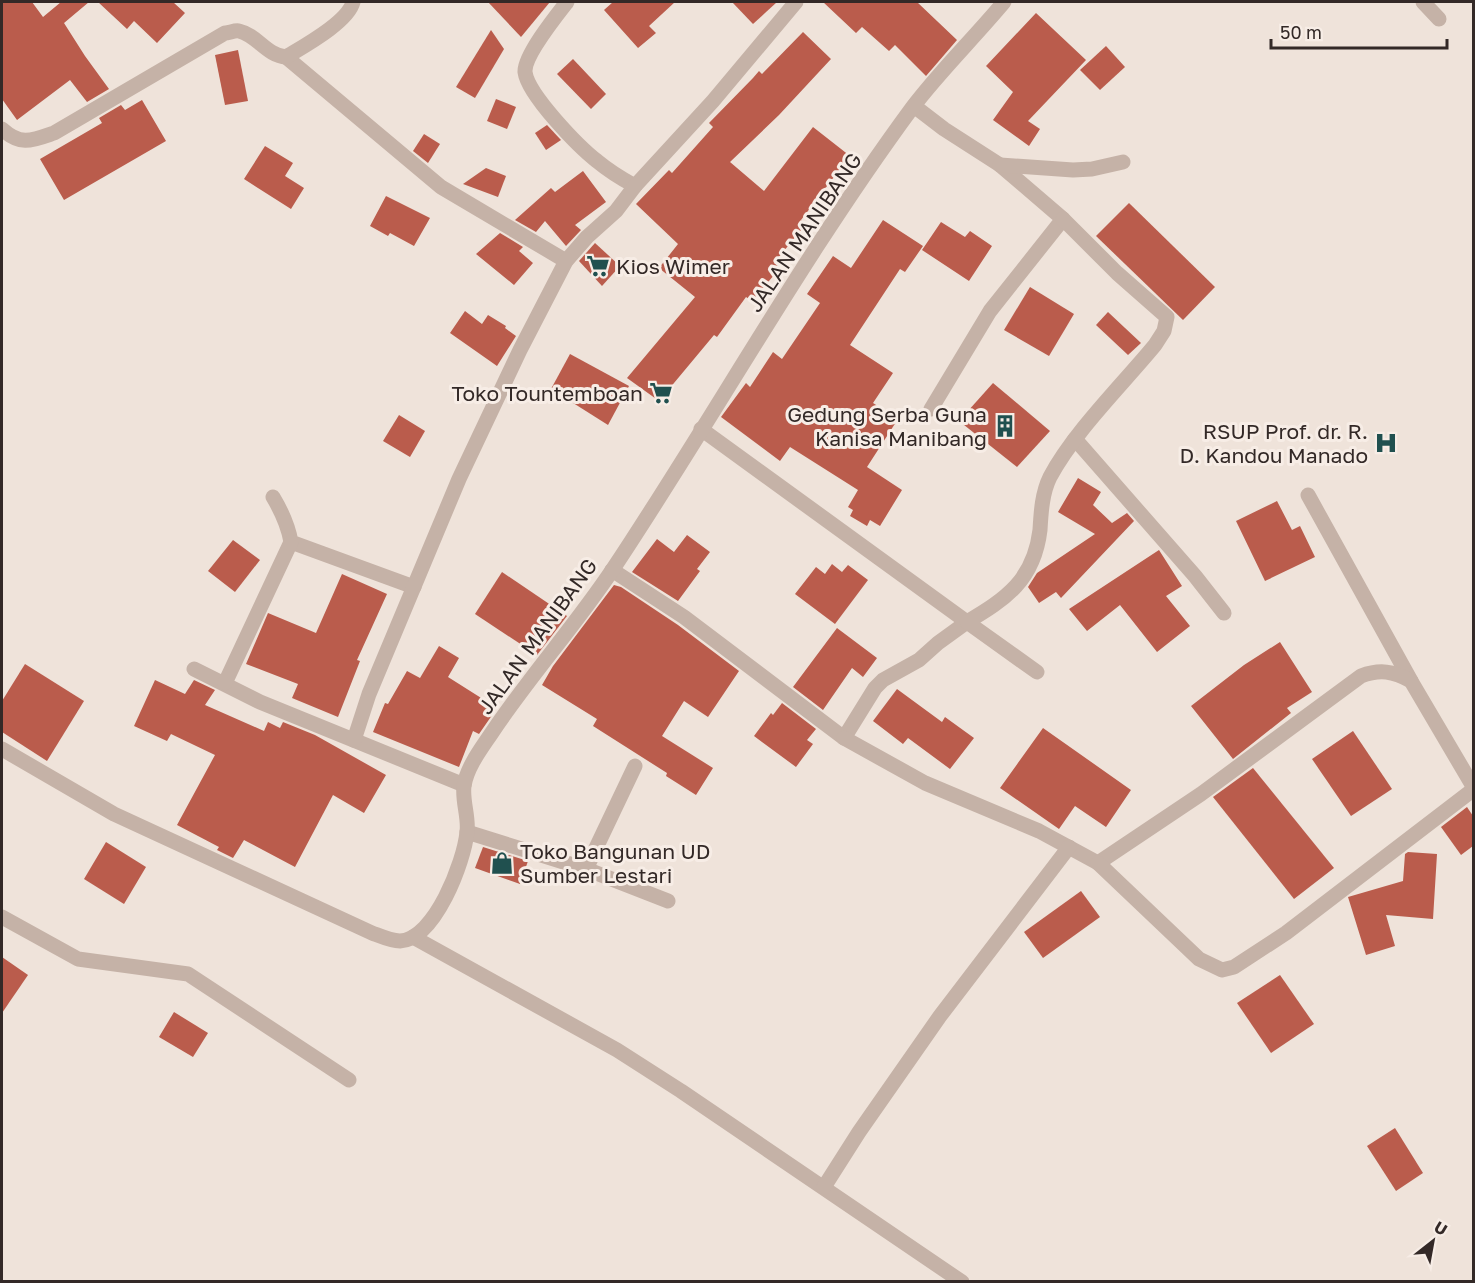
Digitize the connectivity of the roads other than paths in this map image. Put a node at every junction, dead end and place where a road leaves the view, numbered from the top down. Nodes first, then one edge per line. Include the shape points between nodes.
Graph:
1 (353, 2) edge
2 (567, 2) edge
3 (796, 2) edge
4 (1004, 2) edge
5 (1423, 2) edge
6 (1439, 19) dead end
7 (286, 57) junction
8 (914, 106) junction
9 (2, 129) edge
10 (1123, 162) dead end
11 (1000, 165) junction
12 (635, 186) junction
13 (1063, 219) junction
14 (566, 261) junction
15 (931, 409) dead end
16 (701, 429) junction
17 (1075, 439) junction
18 (1308, 495) dead end
19 (273, 497) dead end
20 (291, 542) junction
21 (612, 570) junction
22 (414, 587) junction
23 (1224, 613) dead end
24 (967, 622) junction
25 (194, 669) dead end
26 (1037, 672) dead end
27 (1411, 681) junction
28 (225, 684) junction
29 (844, 738) junction
30 (354, 740) junction
31 (2, 749) edge
32 (635, 766) dead end
33 (464, 785) junction
34 (1473, 788) edge
35 (467, 832) junction
36 (1069, 847) junction
37 (1098, 862) junction
38 (586, 869) junction
39 (668, 901) dead end
40 (2, 917) edge
41 (413, 938) junction
42 (349, 1080) dead end
43 (824, 1187) junction
44 (962, 1281) edge

1 - 7 street via 349,12 334,26
2 - 12 street via 529,58 525,72 531,88 594,160
3 - 12 street
4 - 8 street, JALAN MANIBANG
5 - 6 street
7 - 9 street via 279,57 238,31 225,33 54,133 30,141 15,140
7 - 14 street via 441,187
8 - 11 street
8 - 16 street, JALAN MANIBANG via 805,264
10 - 11 street via 1073,170
11 - 13 street
12 - 14 street
13 - 15 street via 990,311
13 - 17 street via 1167,316 1155,345
14 - 22 street via 459,479
16 - 21 street, JALAN MANIBANG
16 - 24 street
17 - 23 street
17 - 24 street via 1049,480 1028,570 1003,600
18 - 27 street
19 - 20 street via 289,527
20 - 22 street
20 - 28 street
21 - 29 street via 684,617
21 - 33 street, JALAN MANIBANG via 493,731 474,759
22 - 30 street
24 - 26 street
24 - 29 street via 919,660 883,680
25 - 28 street
27 - 34 street
27 - 37 street via 1388,671 1361,676 1202,794
28 - 30 street
29 - 36 street via 925,783
30 - 33 street
31 - 41 street via 114,814 351,924 386,939
32 - 38 street
33 - 35 street, JALAN MANIBANG
34 - 37 street via 1286,933 1234,968 1222,970 1198,959
35 - 38 street
35 - 41 street, JALAN MANIBANG via 459,867 446,895 428,925
36 - 37 street
36 - 43 street via 940,1016
38 - 39 street
40 - 42 street via 78,959 188,974
41 - 43 street via 617,1050
43 - 44 street

